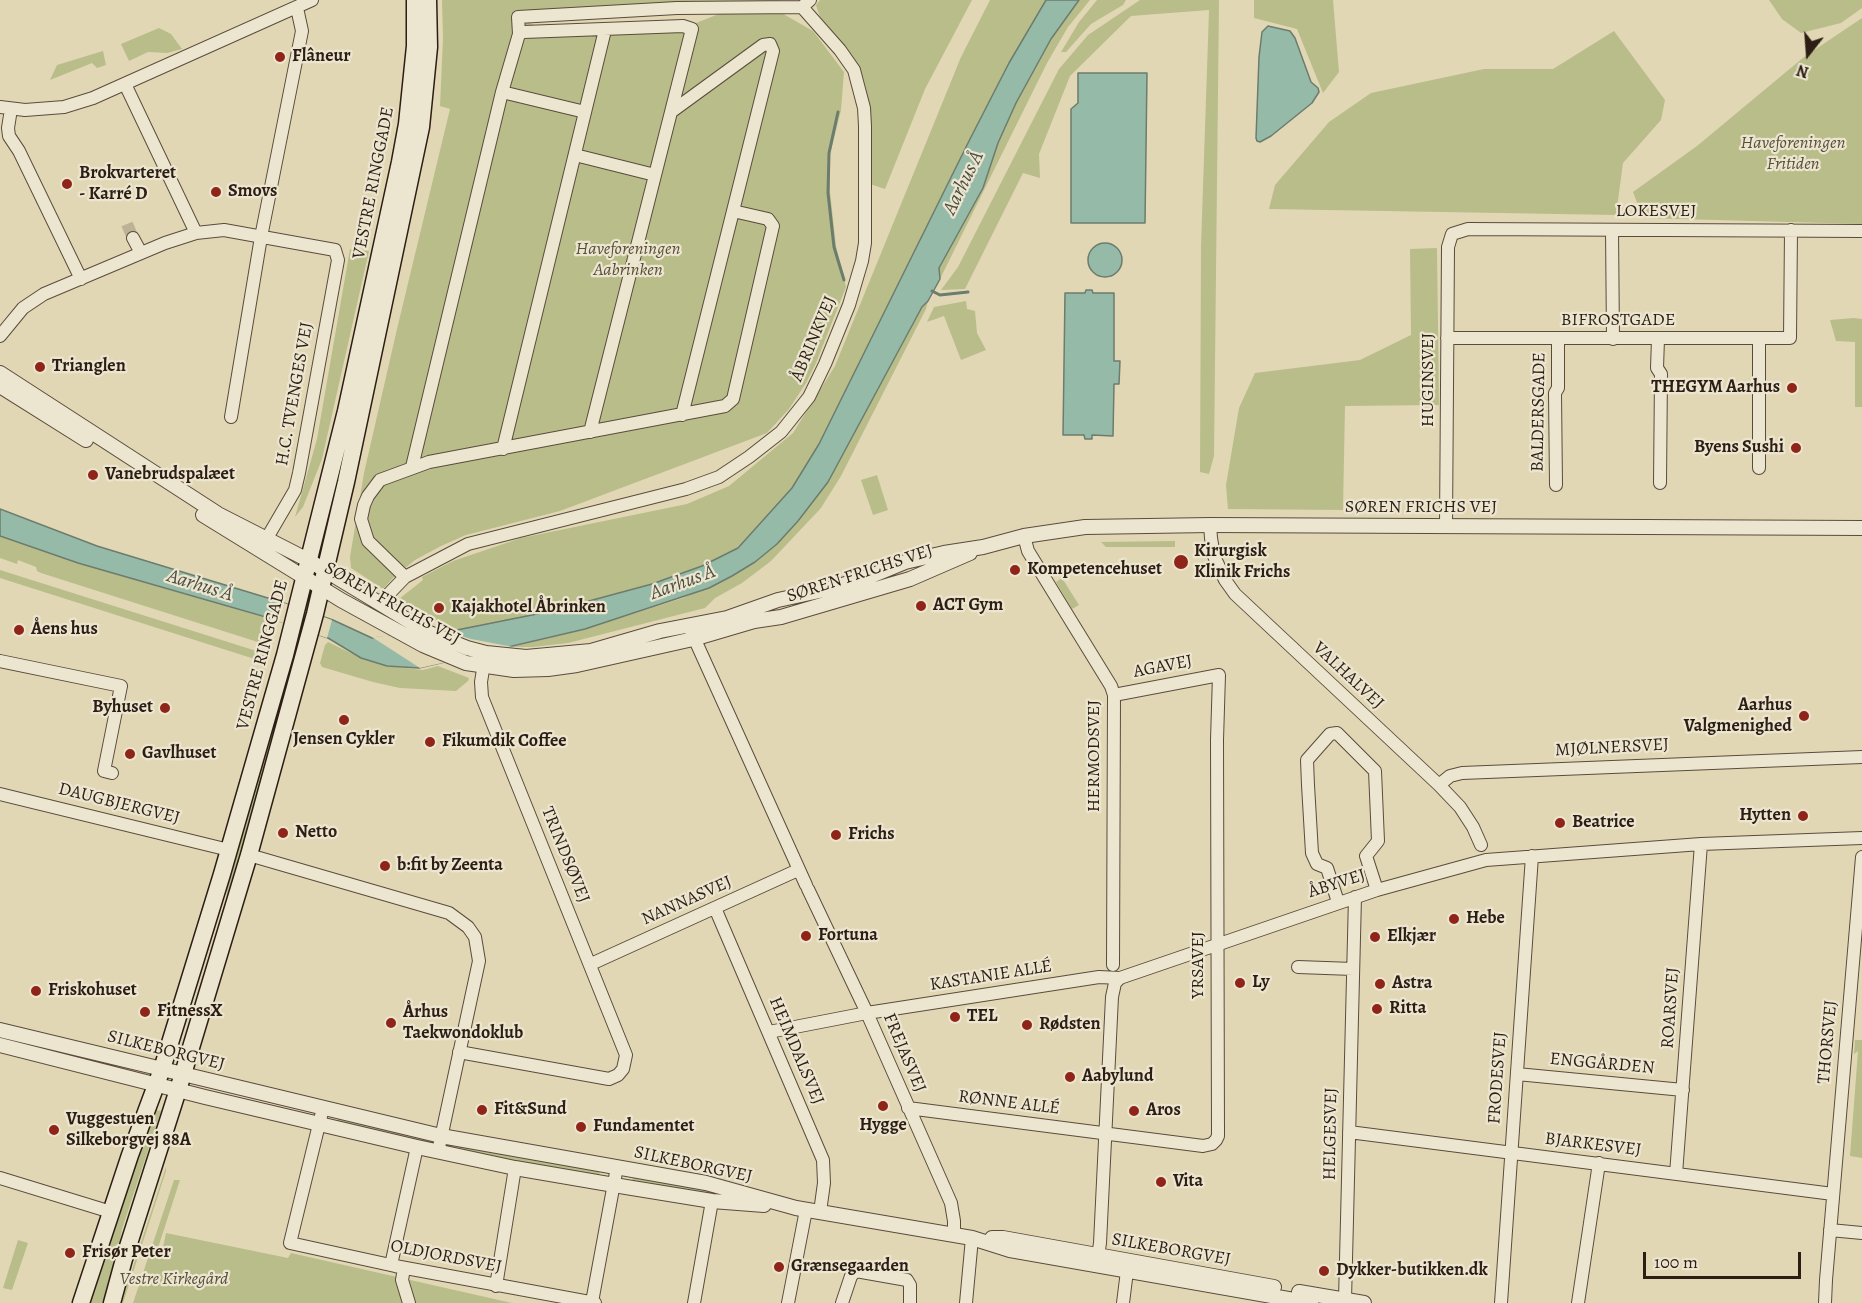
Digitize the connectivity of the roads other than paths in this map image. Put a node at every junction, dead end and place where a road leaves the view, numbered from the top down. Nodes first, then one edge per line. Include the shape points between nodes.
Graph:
1 (312, 0) edge
2 (415, 0) edge
3 (428, 0) edge
4 (806, 4) edge
5 (297, 8) junction
6 (605, 30) junction
7 (519, 34) junction
8 (125, 84) junction
9 (502, 92) junction
10 (5, 108) edge
11 (585, 112) junction
12 (671, 112) junction
13 (5, 139) edge
14 (575, 155) junction
15 (655, 175) junction
16 (733, 211) junction
17 (1612, 230) junction
18 (1791, 230) junction
19 (1862, 231) edge
20 (196, 233) junction
21 (1452, 234) joint
22 (261, 237) junction
23 (133, 238) tunnel mouth
24 (141, 253) junction
25 (81, 279) junction
26 (0, 336) edge
27 (1447, 338) junction
28 (1759, 338) junction
29 (1558, 339) junction
30 (1613, 339) junction
31 (1658, 339) junction
32 (0, 373) edge
33 (0, 386) edge
34 (682, 415) junction
35 (231, 417) dead end
36 (590, 432) junction
37 (503, 449) junction
38 (412, 466) junction
39 (1759, 468) dead end
40 (1660, 483) dead end
41 (1556, 485) dead end
42 (1210, 525) junction
43 (1446, 526) junction
44 (1862, 528) edge
45 (1024, 536) junction
46 (267, 538) junction
47 (306, 568) junction
48 (325, 571) junction
49 (405, 577) junction
50 (321, 588) junction
51 (380, 603) junction
52 (691, 633) junction
53 (485, 660) junction
54 (0, 661) edge
55 (1219, 675) joint
56 (1114, 694) junction
57 (1862, 757) edge
58 (112, 773) dead end
59 (1439, 785) junction
60 (0, 794) edge
61 (1862, 838) edge
62 (1701, 844) junction
63 (1481, 845) dead end
64 (229, 850) junction
65 (249, 855) junction
66 (1532, 856) junction
67 (1862, 857) edge
68 (798, 870) junction
69 (1377, 890) junction
70 (1355, 897) junction
71 (1338, 902) junction
72 (715, 908) junction
73 (1217, 945) junction
74 (591, 964) junction
75 (1113, 965) dead end
76 (1298, 967) dead end
77 (1353, 969) junction
78 (1120, 978) junction
79 (867, 1013) junction
80 (0, 1030) edge
81 (769, 1032) junction
82 (0, 1045) edge
83 (459, 1052) junction
84 (162, 1069) junction
85 (183, 1074) junction
86 (1517, 1074) junction
87 (156, 1085) junction
88 (1683, 1090) junction
89 (178, 1091) junction
90 (323, 1108) junction
91 (908, 1108) junction
92 (319, 1124) junction
93 (1349, 1132) junction
94 (1105, 1133) junction
95 (441, 1136) junction
96 (417, 1147) junction
97 (438, 1152) junction
98 (1510, 1152) junction
99 (1599, 1163) junction
100 (617, 1167) junction
101 (515, 1168) junction
102 (1676, 1174) junction
103 (0, 1178) edge
104 (614, 1185) junction
105 (1833, 1194) junction
106 (712, 1201) junction
107 (807, 1210) junction
108 (111, 1212) junction
109 (1830, 1230) junction
110 (1862, 1233) edge
111 (954, 1235) junction
112 (972, 1238) junction
113 (1098, 1261) junction
114 (391, 1265) junction
115 (1127, 1266) junction
116 (404, 1268) junction
117 (496, 1286) junction
118 (1323, 1300) edge
119 (1345, 1300) junction
120 (81, 1303) edge
121 (112, 1303) edge
122 (410, 1303) edge
123 (594, 1303) edge
124 (694, 1303) edge
125 (789, 1303) edge
126 (842, 1303) edge
127 (910, 1303) edge
128 (966, 1303) edge
129 (1123, 1303) edge
130 (1311, 1303) edge
131 (1364, 1303) edge
132 (1501, 1303) edge
133 (1578, 1303) edge
134 (1825, 1303) edge

1 - 5 street
2 - 47 main road, VESTRE RINGGADE via 415,46 404,143 346,411
3 - 48 main road, VESTRE RINGGADE via 429,47 421,127
4 - 7 street, ÅBRINKVEJ via 518,17
4 - 49 street, ÅBRINKVEJ via 854,70 865,126 862,261 845,315 809,397 781,432 719,477 686,489 468,544
5 - 8 street
5 - 22 street via 302,31
6 - 7 street
6 - 11 street
6 - 12 street via 683,26 692,29
7 - 9 street
8 - 10 street via 64,107
8 - 20 street
9 - 11 street
9 - 38 street
10 - 13 street
11 - 14 street
12 - 15 street
12 - 16 street via 763,45 773,47
13 - 25 street via 19,151
14 - 15 street
14 - 37 street
15 - 36 street
16 - 34 street
16 - 34 street via 768,219 773,226 733,399 725,406
17 - 18 street, LOKESVEJ
17 - 21 street, LOKESVEJ via 1468,229
17 - 30 street
18 - 19 street, LOKESVEJ
18 - 28 street, BIFROSTGADE via 1790,338
20 - 22 street via 224,230
20 - 24 street
21 - 27 street, HUGINSVEJ via 1448,247
22 - 35 street
22 - 46 street, H.C. TVENGES VEJ via 335,250 338,260 295,490
23 - 24 street
24 - 25 street
25 - 26 street via 32,300
27 - 29 street, BIFROSTGADE
27 - 43 street, HUGINSVEJ
28 - 31 street, BIFROSTGADE
28 - 39 street
29 - 30 street, BIFROSTGADE
29 - 41 street, BALDERSGADE
30 - 31 street, BIFROSTGADE
31 - 40 street
32 - 46 street, SØREN FRICHS VEJ via 218,514
33 - 47 street, SØREN FRICHS VEJ via 209,519
34 - 36 street
36 - 37 street
37 - 38 street
38 - 49 street via 380,480 368,495 361,519 368,540
42 - 43 street, SØREN FRICHS VEJ
42 - 45 street, SØREN FRICHS VEJ via 1106,525
42 - 59 street, VALHALVEJ via 1219,567 1242,603
43 - 44 street, SØREN FRICHS VEJ
45 - 52 street, SØREN FRICHS VEJ via 905,562 833,588 778,600
45 - 56 street, HERMODSVEJ via 1028,551
46 - 47 street, SØREN FRICHS VEJ
47 - 48 street, SØREN FRICHS VEJ
47 - 50 street, SØREN FRICHS VEJ
47 - 64 main road, VESTRE RINGGADE
48 - 50 main road, VESTRE RINGGADE
48 - 51 street, SØREN FRICHS VEJ
49 - 51 street, ÅBRINKVEJ
50 - 53 street, SØREN FRICHS VEJ via 456,660
50 - 65 main road, VESTRE RINGGADE
51 - 53 street, SØREN FRICHS VEJ
52 - 53 street, SØREN FRICHS VEJ via 641,636 562,655
52 - 68 street, FREJASVEJ
53 - 74 street, TRINDSØVEJ via 481,682 487,712
54 - 58 street via 121,686 104,771
55 - 56 street, AGAVEJ
55 - 73 street, YRSAVEJ
56 - 75 street, HERMODSVEJ
57 - 59 street, MJØLNERSVEJ via 1462,773
59 - 63 street, VALHALVEJ via 1460,807
60 - 64 street, DAUGBJERGVEJ
61 - 62 street, ÅBYVEJ
62 - 66 street, ÅBYVEJ
62 - 88 street, ROARSVEJ
64 - 84 main road, VESTRE RINGGADE
65 - 83 street via 438,909 460,919 475,938 479,961
65 - 85 main road, VESTRE RINGGADE
66 - 69 street, ÅBYVEJ via 1486,860
66 - 86 street, FRODESVEJ
67 - 105 street, THORSVEJ
68 - 72 street, NANNASVEJ
68 - 79 street, FREJASVEJ
69 - 70 street, ÅBYVEJ
69 - 71 street via 1366,856 1378,841 1375,771 1337,733 1330,734 1307,760 1308,785 1312,853 1317,864 1327,868
70 - 71 street, ÅBYVEJ
70 - 77 street, HELGESVEJ
71 - 73 street, ÅBYVEJ
72 - 74 street, NANNASVEJ
72 - 81 street, HEIMDALSVEJ
73 - 78 street, ÅBYVEJ
73 - 94 street, YRSAVEJ via 1216,1140 1203,1146
74 - 83 street, TRINDSØVEJ via 625,1049 623,1069 618,1075 609,1079
76 - 77 street
77 - 93 street, HELGESVEJ
78 - 79 street, KASTANIE ALLÉ via 1099,977
78 - 94 street via 1112,997
79 - 81 street, KASTANIE ALLÉ
79 - 91 street, FREJASVEJ
80 - 84 street, SILKEBORGVEJ
81 - 107 street, HEIMDALSVEJ via 823,1160 824,1183
82 - 87 street, SILKEBORGVEJ
83 - 95 street
84 - 85 street, SILKEBORGVEJ
84 - 87 main road, VESTRE RINGGADE
85 - 89 main road, VESTRE RINGGADE
85 - 90 street, SILKEBORGVEJ
86 - 88 street, ENGGÅRDEN
86 - 98 street, FRODESVEJ
87 - 89 street, SILKEBORGVEJ
87 - 108 main road, VESTRE RINGGADE
88 - 102 street, ROARSVEJ
89 - 92 street, SILKEBORGVEJ
89 - 121 main road, VESTRE RINGGADE
90 - 92 street
90 - 95 street, SILKEBORGVEJ
91 - 94 street, RØNNE ALLÉ
91 - 111 street, FREJASVEJ via 951,1203
92 - 96 street, SILKEBORGVEJ
92 - 114 street, OLDJORDSVEJ via 290,1243
93 - 98 street, BJARKESVEJ
93 - 119 street, HELGESVEJ
94 - 113 street
95 - 97 street
95 - 100 street, SILKEBORGVEJ
96 - 97 street, SILKEBORGVEJ
96 - 114 street
97 - 101 street, SILKEBORGVEJ
98 - 99 street, BJARKESVEJ
98 - 132 street, FRODESVEJ
99 - 102 street, BJARKESVEJ
99 - 133 street
100 - 104 street, SILKEBORGVEJ
100 - 107 street, SILKEBORGVEJ via 706,1183
101 - 104 street, SILKEBORGVEJ
101 - 117 street
102 - 105 street, BJARKESVEJ
103 - 108 street
104 - 106 street, SILKEBORGVEJ
104 - 123 street, SILKEBORGVEJ
105 - 109 street, THORSVEJ
106 - 107 street, SILKEBORGVEJ
106 - 124 street, SILKEBORGVEJ
107 - 111 street, SILKEBORGVEJ
107 - 125 street
108 - 120 main road, VESTRE RINGGADE
109 - 110 street
109 - 134 street, THORSVEJ
111 - 112 street, SILKEBORGVEJ
112 - 113 street, SILKEBORGVEJ via 1003,1238
112 - 128 street
113 - 115 street, SILKEBORGVEJ
114 - 116 street, OLDJORDSVEJ
115 - 118 street, SILKEBORGVEJ
115 - 129 street
115 - 130 street, SILKEBORGVEJ
116 - 117 street, OLDJORDSVEJ
116 - 122 street via 402,1280
117 - 123 street, OLDJORDSVEJ
118 - 119 street, SILKEBORGVEJ
119 - 131 street, SILKEBORGVEJ
126 - 127 street via 850,1276 856,1271 907,1280

